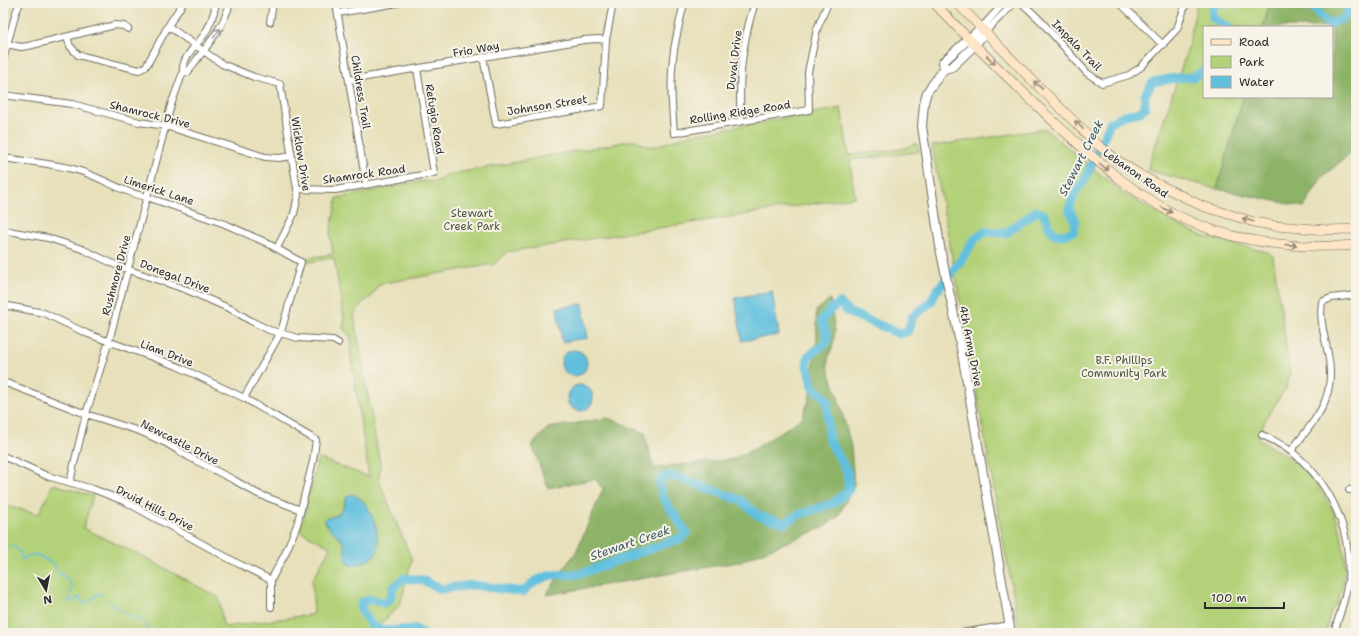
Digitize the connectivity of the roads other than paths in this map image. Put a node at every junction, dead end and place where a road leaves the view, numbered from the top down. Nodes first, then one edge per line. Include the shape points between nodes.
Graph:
1 (21, 3) edge
2 (183, 3) edge
3 (216, 3) edge
4 (230, 3) edge
5 (273, 3) edge
6 (336, 3) edge
7 (398, 3) edge
8 (613, 3) edge
9 (684, 3) edge
10 (755, 3) edge
11 (828, 3) edge
12 (934, 3) edge
13 (957, 3) edge
14 (1004, 3) edge
15 (1014, 3) edge
16 (1022, 3) edge
17 (1120, 3) edge
18 (1186, 3) edge
19 (338, 13) junction
20 (270, 22) dead end
21 (168, 26) junction
22 (128, 29) dead end
23 (983, 30) junction
24 (67, 37) junction
25 (606, 40) junction
26 (972, 42) junction
27 (7, 44) junction
28 (1163, 45) junction
29 (195, 46) junction
30 (203, 52) junction
31 (483, 57) junction
32 (3, 60) edge
33 (417, 69) junction
34 (183, 72) junction
35 (349, 80) junction
36 (3, 95) edge
37 (741, 121) junction
38 (166, 126) junction
39 (291, 156) junction
40 (3, 158) edge
41 (434, 173) joint
42 (366, 184) junction
43 (297, 189) junction
44 (147, 197) junction
45 (1346, 229) junction
46 (1356, 229) edge
47 (3, 230) edge
48 (1345, 246) junction
49 (1356, 246) edge
50 (277, 248) junction
51 (128, 269) junction
52 (1356, 295) edge
53 (3, 305) edge
54 (281, 332) junction
55 (108, 341) junction
56 (338, 343) dead end
57 (3, 382) edge
58 (244, 398) junction
59 (86, 414) junction
60 (1262, 435) dead end
61 (1291, 451) junction
62 (3, 456) edge
63 (70, 483) junction
64 (1356, 489) edge
65 (1349, 490) dead end
66 (301, 510) junction
67 (1356, 562) edge
68 (1348, 563) junction
69 (271, 580) junction
70 (271, 607) dead end
71 (1010, 629) edge
72 (961, 633) edge
73 (1334, 633) edge

1 - 27 street via 17,7
2 - 21 street
3 - 29 street, Rushmore Drive via 211,21
30 -> 4 street, Rushmore Drive via 218,32
5 - 20 street
6 - 19 street, Childress Trail
7 - 19 street
8 - 25 street
9 - 37 street, Rolling Ridge Road via 672,74 674,133
10 - 37 street, Duval Drive via 741,62
11 - 37 street, Rolling Ridge Road via 817,29 808,72 809,110
12 - 26 main road, Lebanon Road
13 - 23 main road, Lebanon Road
14 - 23 street, 4th Army Drive
15 - 23 street, 4th Army Drive
16 - 28 street, Impala Trail via 1087,73 1100,82 1113,81 1133,73
17 - 28 street
18 - 28 street via 1179,27
19 - 35 street, Childress Trail
21 - 24 street via 148,63 139,70 78,55 70,46
21 - 29 street
22 - 24 street via 114,25
23 - 26 street, 4th Army Drive
45 -> 23 main road, Lebanon Road via 1327,230 1254,222 1202,206 1142,176 1103,148
24 - 27 street via 25,47
25 - 31 street, Frio Way via 584,40
25 - 31 street, Johnson Street via 602,106 496,124
26 -> 48 main road, Lebanon Road via 1104,168 1157,204 1195,224 1242,238 1269,244
26 - 71 street, 4th Army Drive via 943,62 944,70 927,92 922,126 935,217 961,348
27 - 32 street
29 - 30 street
29 - 34 street, Rushmore Drive via 182,67
30 - 34 street, Rushmore Drive via 188,72
30 - 39 street, Wicklow Drive via 222,64 280,84
31 - 33 street, Frio Way
33 - 35 street, Frio Way
33 - 41 street, Refugio Road
34 - 38 street, Rushmore Drive
35 - 42 street, Childress Trail
36 - 38 street, Shamrock Drive via 72,104 139,122
38 - 39 street, Shamrock Drive via 260,156
38 - 44 street, Rushmore Drive
39 - 43 street, Wicklow Drive
40 - 44 street, Limerick Lane via 71,168 133,194
41 - 42 street, Shamrock Road
42 - 43 street, Shamrock Road via 343,189
43 - 50 street, Wicklow Drive via 294,214
44 - 50 street, Limerick Lane via 236,228
44 - 51 street, Rushmore Drive
45 - 46 main road, Lebanon Road
45 - 48 main road
47 - 51 street, Donegal Drive via 60,242
48 - 49 main road, Lebanon Road
50 - 54 street, Limerick Lane via 301,262
51 - 54 street, Donegal Drive via 187,290 233,310 269,330
51 - 55 street, Rushmore Drive
52 - 61 street via 1331,298 1322,302 1320,314 1331,375 1329,388 1320,413
53 - 55 street, Liam Drive via 44,313 68,326
54 - 56 street, Donegal Drive via 291,336 333,340
54 - 58 street
55 - 58 street, Liam Drive via 177,366
55 - 59 street, Rushmore Drive
57 - 59 street, Newcastle Drive
58 - 66 street, Liam Drive via 316,440
59 - 63 street, Rushmore Drive
59 - 66 street, Newcastle Drive via 142,432 258,494
60 - 61 street
61 - 68 street via 1311,469 1332,499 1344,531
62 - 63 street, Druid Hills Drive via 47,476
63 - 69 street, Druid Hills Drive via 126,502
64 - 65 street
66 - 69 street via 292,540
67 - 68 street
68 - 73 street via 1346,589
69 - 70 street
71 - 72 street

